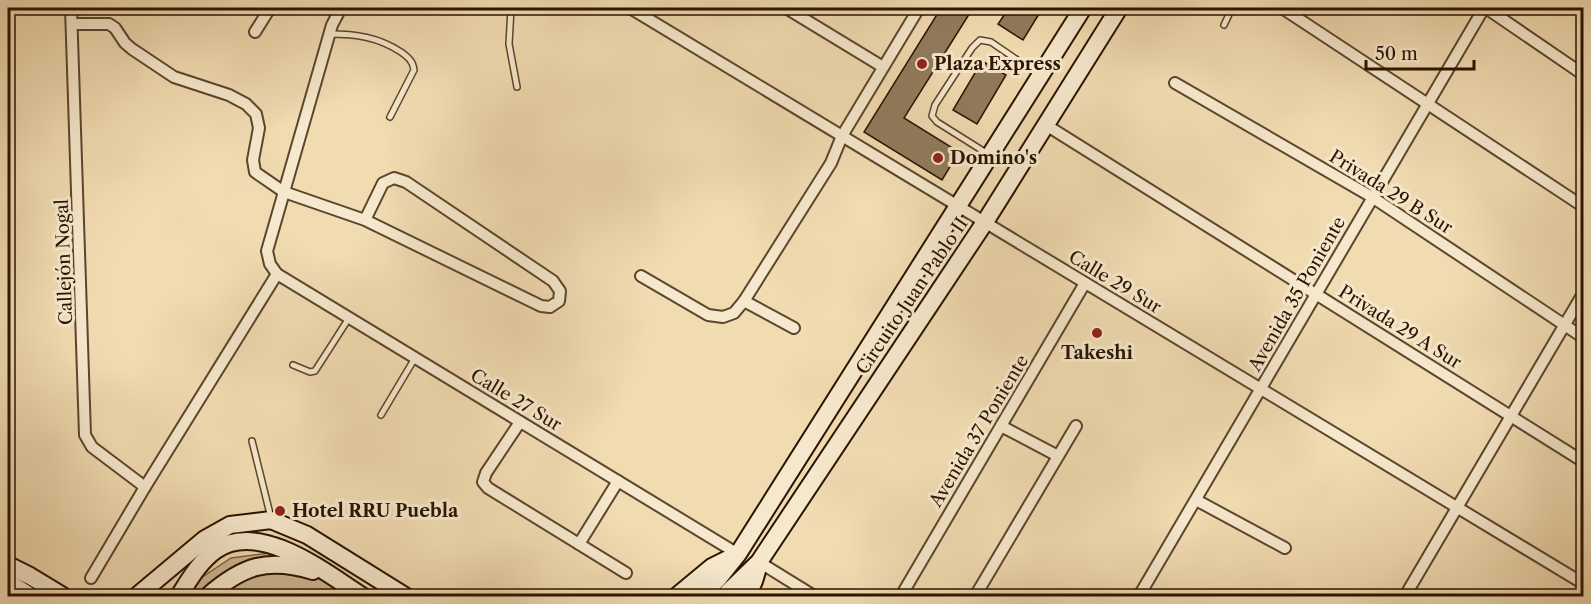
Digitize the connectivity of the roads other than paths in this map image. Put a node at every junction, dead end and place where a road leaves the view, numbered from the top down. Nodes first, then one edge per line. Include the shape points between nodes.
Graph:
1 (71, 8) edge
2 (270, 8) edge
3 (511, 8) edge
4 (630, 8) edge
5 (786, 8) edge
6 (919, 8) edge
7 (1119, 8) edge
8 (1232, 8) edge
9 (1282, 8) edge
10 (1485, 8) edge
11 (336, 9) edge
12 (1080, 9) edge
13 (72, 24) junction
14 (1224, 25) dead end
15 (255, 32) dead end
16 (329, 34) junction
17 (883, 67) junction
18 (1584, 75) edge
19 (1040, 76) junction
20 (1175, 83) dead end
21 (517, 87) dead end
22 (1427, 103) junction
23 (390, 117) dead end
24 (1046, 125) junction
25 (842, 136) junction
26 (990, 154) junction
27 (284, 192) junction
28 (1372, 197) junction
29 (958, 206) junction
30 (1584, 207) edge
31 (365, 220) junction
32 (985, 222) junction
33 (277, 274) junction
34 (641, 276) dead end
35 (1085, 283) junction
36 (1584, 292) edge
37 (1317, 294) junction
38 (744, 301) junction
39 (349, 318) junction
40 (1564, 326) junction
41 (794, 328) dead end
42 (1584, 338) edge
43 (415, 358) junction
44 (292, 365) dead end
45 (1262, 389) junction
46 (381, 415) dead end
47 (1511, 416) junction
48 (520, 422) junction
49 (1001, 426) junction
50 (1076, 426) dead end
51 (252, 441) dead end
52 (1058, 456) junction
53 (1584, 462) edge
54 (618, 481) junction
55 (145, 487) junction
56 (1196, 500) junction
57 (1457, 508) junction
58 (272, 520) junction
59 (579, 544) junction
60 (1285, 548) dead end
61 (738, 554) junction
62 (759, 562) junction
63 (8, 565) edge
64 (626, 573) dead end
65 (92, 578) dead end
66 (8, 582) edge
67 (1584, 584) edge
68 (977, 593) dead end
69 (748, 595) edge
70 (30, 597) edge
71 (63, 597) edge
72 (137, 597) edge
73 (179, 597) edge
74 (208, 597) edge
75 (355, 597) edge
76 (362, 597) edge
77 (405, 597) edge
78 (676, 597) edge
79 (700, 597) edge
80 (724, 597) edge
81 (814, 597) edge
82 (901, 597) edge
83 (1140, 597) edge
84 (1405, 597) edge

1 - 13 street, Callejón Nogal
2 - 15 street
3 - 21 lane via 509,44
4 - 25 street, Calle 29 Sur
5 - 17 street
6 - 17 street
7 - 24 main road, Circuito Juan Pablo II
8 - 14 lane
9 - 22 street
10 - 18 street
10 - 22 street, Avenida 35 Poniente
11 - 16 street
12 - 19 main road, Circuito Juan Pablo II
13 - 27 street via 109,24 132,50 174,77 246,104 256,114 259,128 253,160 255,172
13 - 55 street, Callejón Nogal via 85,435 92,447
16 - 23 lane via 374,38 410,59 414,70
16 - 27 street
17 - 25 street
19 - 26 main road, Circuito Juan Pablo II
19 - 26 lane via 991,42 980,40 934,105 932,116 938,122
20 - 28 street, Privada 29 B Sur
22 - 28 street, Avenida 35 Poniente
22 - 30 street
24 - 32 main road, Circuito Juan Pablo II
24 - 37 street, Privada 29 A Sur
25 - 29 street, Calle 29 Sur
25 - 38 street via 831,163
26 - 29 main road, Circuito Juan Pablo II
27 - 31 street
27 - 33 street via 267,251
28 - 37 street, Avenida 35 Poniente
28 - 40 street, Privada 29 B Sur
29 - 32 street, Calle 29 Sur
29 - 61 main road, Circuito Juan Pablo II
31 - 31 street via 541,306 550,307 559,301 560,291 553,281 405,182 394,178 383,183
32 - 35 street, Calle 29 Sur
32 - 62 main road, Circuito Juan Pablo II
33 - 39 street, Calle 27 Sur
33 - 55 street
34 - 38 street via 708,315 723,317 734,313
35 - 45 street, Calle 29 Sur
35 - 49 street, Avenida 37 Poniente
36 - 40 street
37 - 45 street, Avenida 35 Poniente
37 - 47 street, Privada 29 A Sur
38 - 41 street
39 - 43 street, Calle 27 Sur
39 - 44 lane via 315,371
40 - 42 street, Privada 29 B Sur
40 - 47 street
43 - 46 lane
43 - 48 street, Calle 27 Sur
45 - 56 street, Avenida 35 Poniente
45 - 57 street, Calle 29 Sur
47 - 53 street, Privada 29 A Sur
47 - 57 street
48 - 54 street, Calle 27 Sur
48 - 59 street via 483,482
49 - 52 street
49 - 82 street, Avenida 37 Poniente
50 - 52 street
51 - 58 lane
52 - 68 street
54 - 59 street
54 - 61 street, Calle 27 Sur
55 - 65 street
56 - 60 street
56 - 83 street, Avenida 35 Poniente
57 - 67 street, Calle 29 Sur
57 - 84 street
58 - 72 main road via 230,525 205,540
58 - 77 main road via 307,535
59 - 64 street
61 - 78 main road via 712,567
61 - 79 main road, Circuito Juan Pablo II
62 - 69 main road
62 - 80 main road, Circuito Juan Pablo II
62 - 81 street
63 - 71 main road
66 - 70 main road
73 - 76 main road via 194,572 217,549 236,543 276,545 291,551
74 - 75 main road via 224,582 252,567 283,563 312,570

